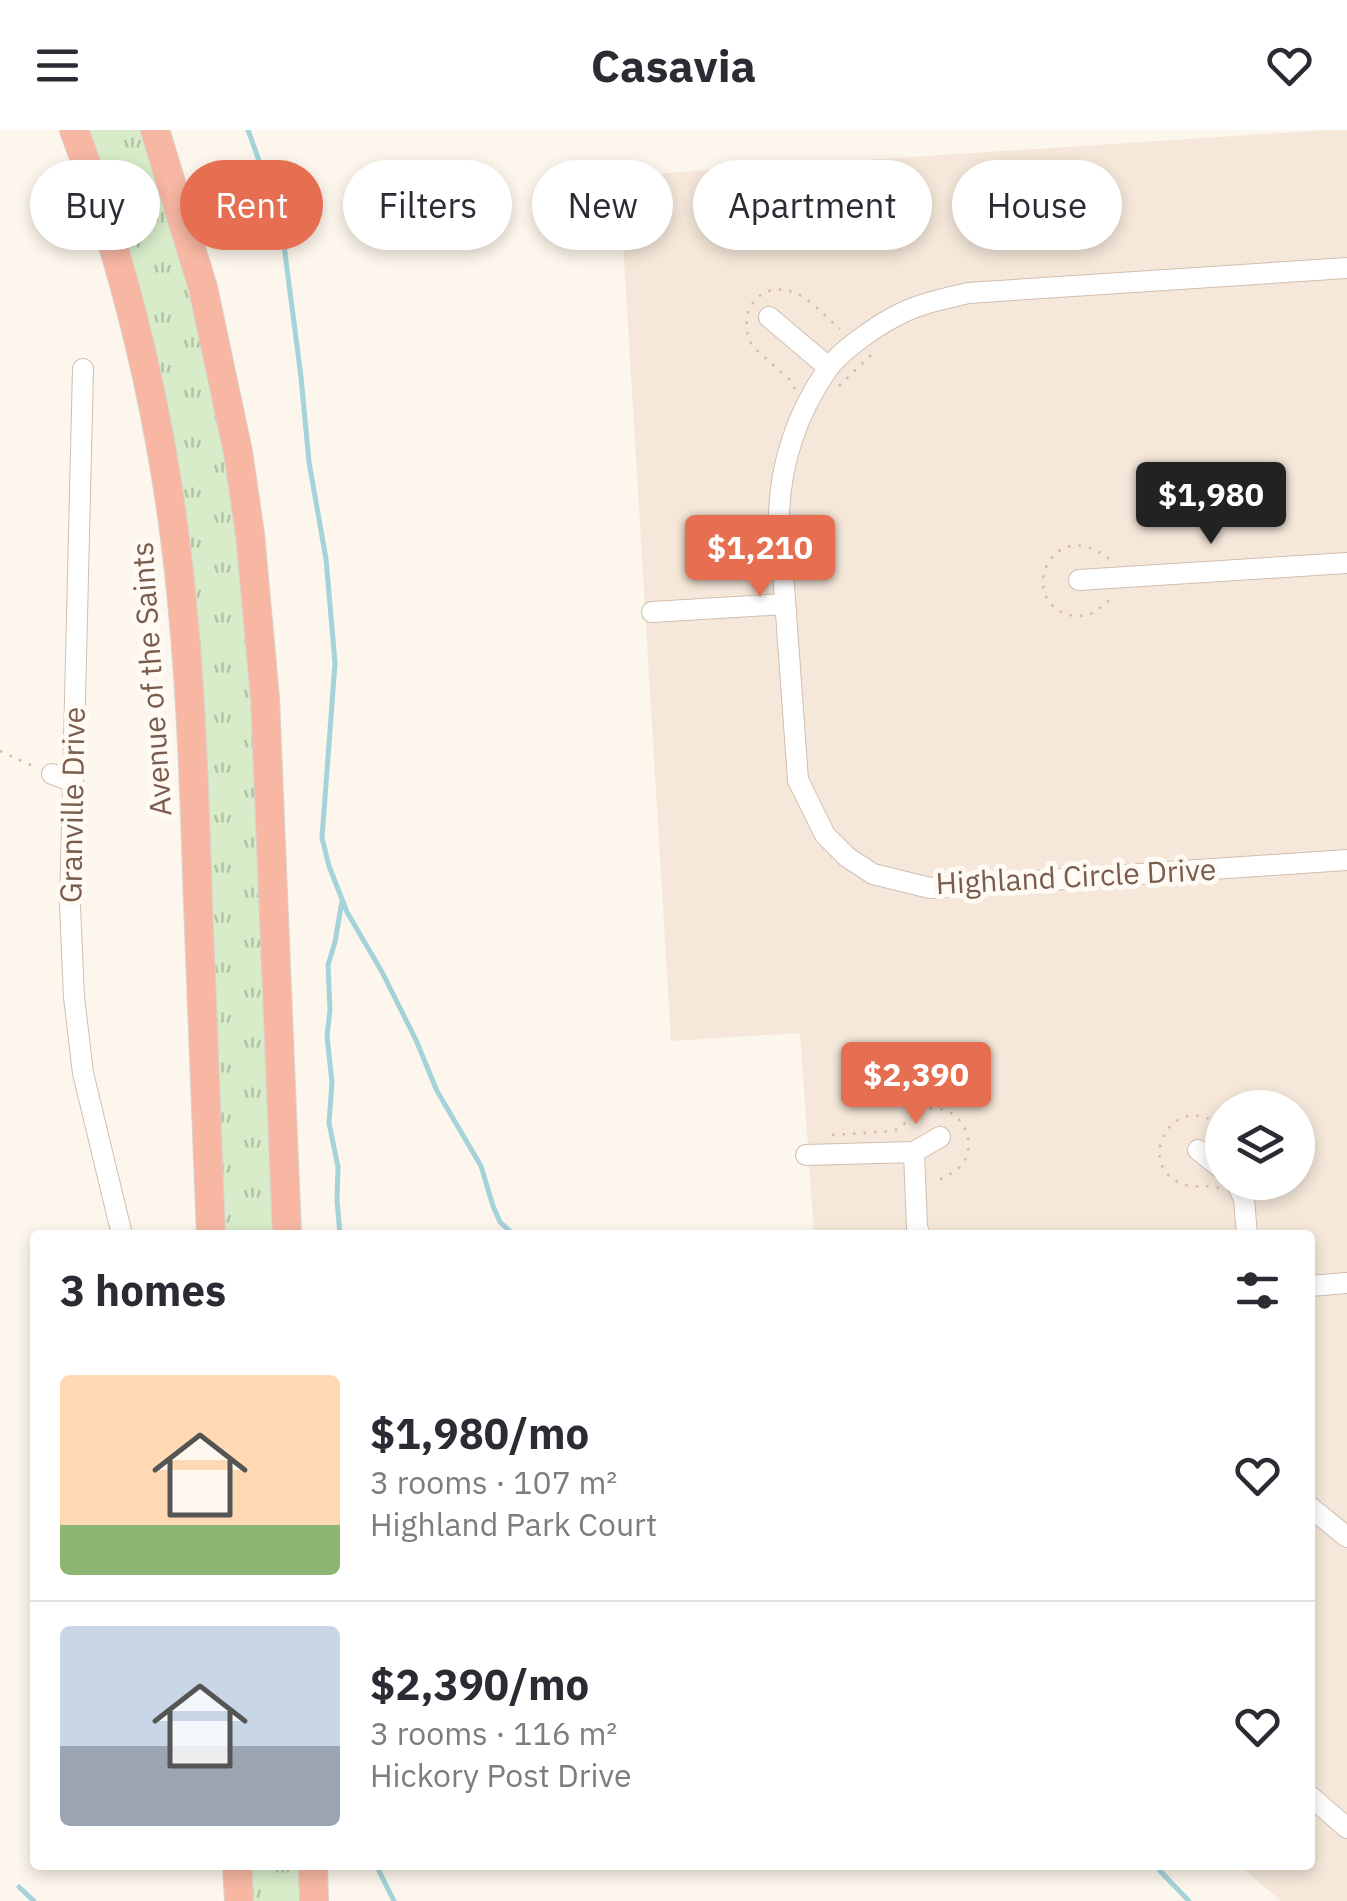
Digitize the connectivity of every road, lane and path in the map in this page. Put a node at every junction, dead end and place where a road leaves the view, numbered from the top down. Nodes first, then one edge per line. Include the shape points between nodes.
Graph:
1 (74, 130) edge
2 (155, 130) edge
3 (1347, 268) edge
4 (769, 316) dead end
5 (847, 332) dead end
6 (873, 353) dead end
7 (828, 368) junction
8 (83, 369) dead end
9 (834, 392) dead end
10 (794, 400) dead end
11 (1347, 563) edge
12 (1079, 580) dead end
13 (785, 604) junction
14 (652, 612) dead end
15 (0, 751) edge
16 (48, 773) joint
17 (74, 782) junction
18 (1347, 860) edge
19 (940, 1136) dead end
20 (1198, 1150) dead end
21 (914, 1152) junction
22 (806, 1155) dead end
23 (1205, 1155) edge
24 (1244, 1200) edge
25 (121, 1230) edge
26 (210, 1230) edge
27 (287, 1230) edge
28 (918, 1230) edge
29 (1247, 1230) edge
30 (1347, 1283) edge
31 (1315, 1286) edge
32 (1315, 1512) edge
33 (1347, 1536) edge
34 (1315, 1800) edge
35 (1347, 1828) edge
36 (237, 1870) edge
37 (312, 1870) edge
38 (238, 1901) edge
39 (314, 1901) edge

1 - 26 highway, Avenue of the Saints via 142,358 175,538 190,703
2 - 27 highway via 203,288 250,534 265,698
3 - 7 street, Highland Circle Drive via 968,293 893,317
4 - 7 street
5 - 10 path via 793,292 767,292 753,303 746,317 749,340 790,380
6 - 9 path
7 - 13 street, Highland Circle Drive via 797,424 780,490
8 - 17 street, Granville Drive
11 - 12 street
13 - 14 street
13 - 18 street, Highland Circle Drive via 798,780 825,835 873,874 930,888
15 - 16 path
16 - 17 street
17 - 25 street, Granville Drive via 74,997 83,1073
19 - 21 street
20 - 23 street
21 - 22 street
21 - 28 street
24 - 29 street
30 - 31 street
32 - 33 street
34 - 35 street
36 - 38 highway
37 - 39 highway

